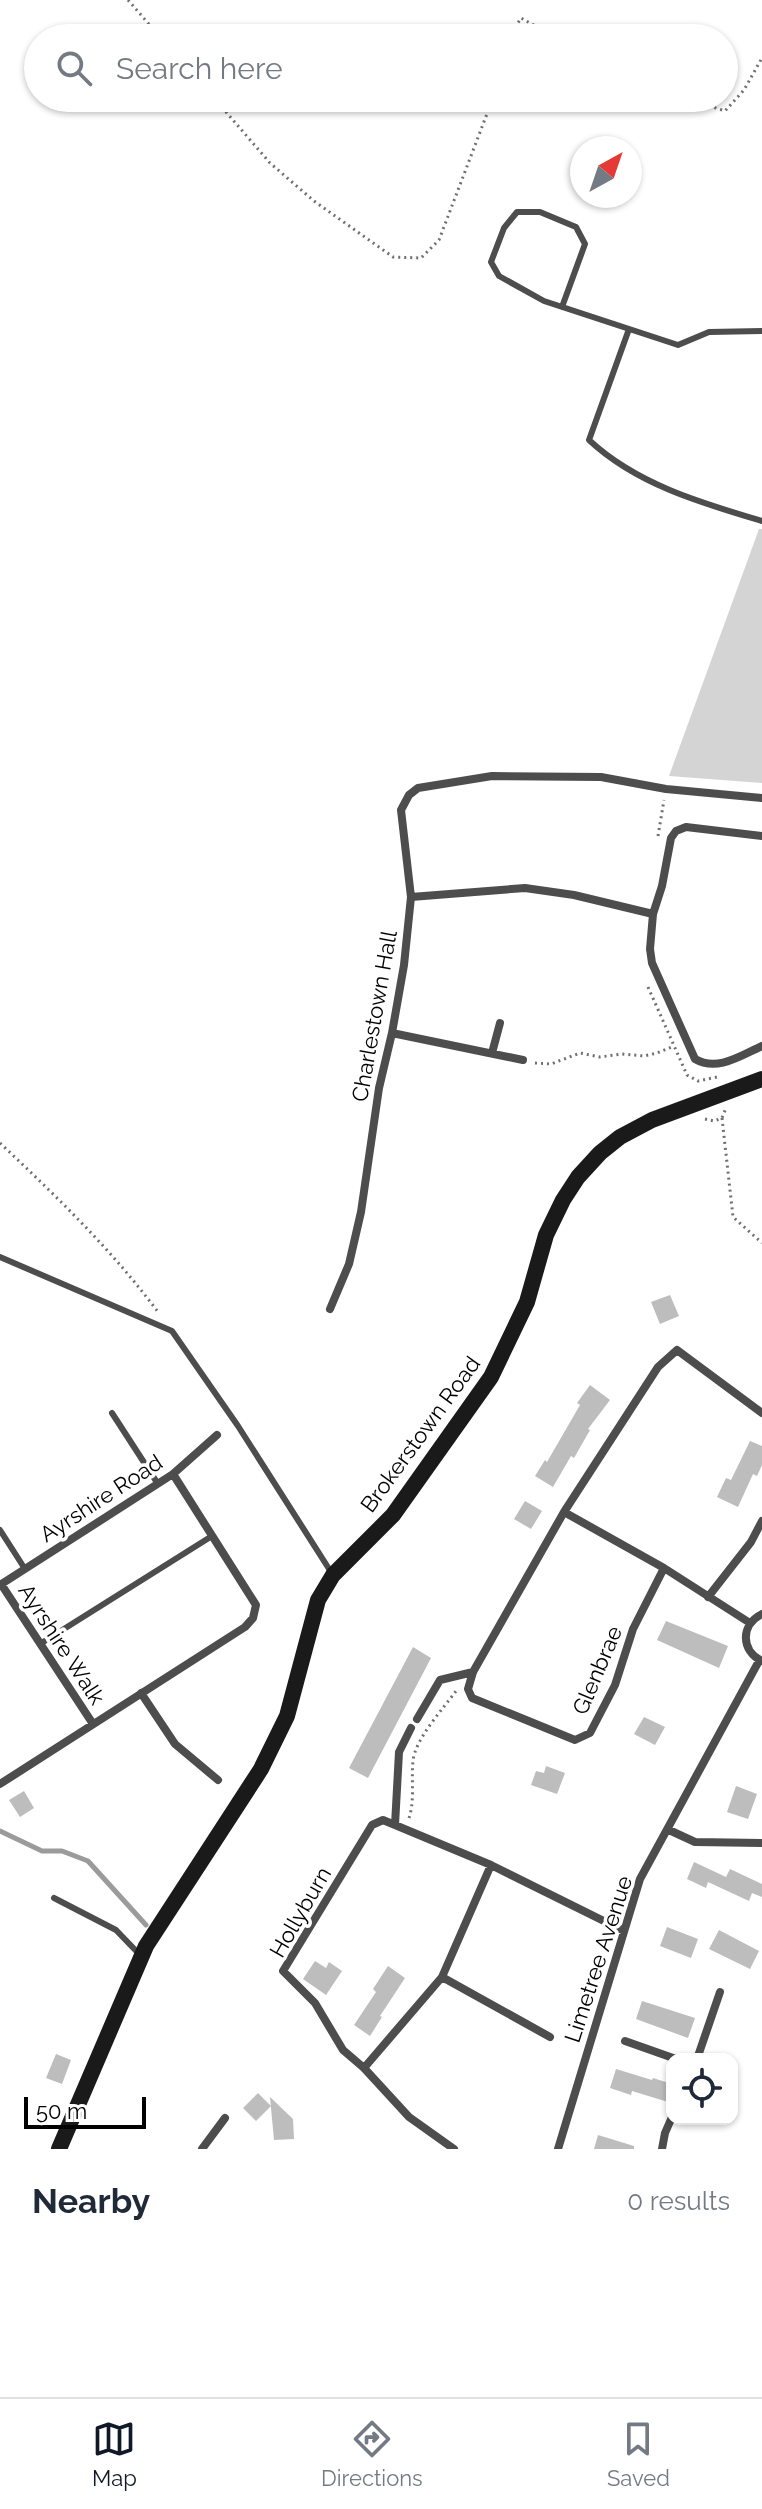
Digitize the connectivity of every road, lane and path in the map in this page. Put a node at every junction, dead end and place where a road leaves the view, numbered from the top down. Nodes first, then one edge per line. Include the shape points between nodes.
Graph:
1 (128, 0) edge
2 (149, 24) edge
3 (762, 58) edge
4 (738, 97) edge
5 (226, 112) edge
6 (488, 112) edge
7 (562, 307) junction
8 (629, 329) junction
9 (762, 331) edge
10 (762, 521) edge
11 (666, 789) junction
12 (762, 798) edge
13 (762, 836) edge
14 (656, 847) dead end
15 (411, 897) junction
16 (653, 914) junction
17 (647, 985) dead end
18 (500, 1023) dead end
19 (392, 1033) junction
20 (674, 1046) junction
21 (762, 1046) edge
22 (492, 1053) junction
23 (523, 1060) joint
24 (726, 1073) dead end
25 (762, 1079) edge
26 (722, 1118) dead end
27 (0, 1143) edge
28 (762, 1243) edge
29 (0, 1257) edge
30 (330, 1309) dead end
31 (172, 1331) junction
32 (112, 1413) dead end
33 (762, 1413) edge
34 (217, 1435) dead end
35 (173, 1474) junction
36 (158, 1484) junction
37 (564, 1512) junction
38 (762, 1521) edge
39 (0, 1530) edge
40 (759, 1534) edge
41 (212, 1536) junction
42 (664, 1568) junction
43 (25, 1569) junction
44 (333, 1575) junction
45 (0, 1585) edge
46 (708, 1597) junction
47 (762, 1614) edge
48 (750, 1623) junction
49 (40, 1644) junction
50 (761, 1661) edge
51 (473, 1672) junction
52 (468, 1689) junction
53 (141, 1693) junction
54 (417, 1719) dead end
55 (93, 1724) junction
56 (411, 1728) dead end
57 (218, 1780) dead end
58 (0, 1784) edge
59 (395, 1825) junction
60 (405, 1829) junction
61 (669, 1830) junction
62 (762, 1843) edge
63 (491, 1865) junction
64 (54, 1898) dead end
65 (624, 1931) junction
66 (142, 1956) junction
67 (442, 1977) junction
68 (720, 1992) dead end
69 (550, 2037) dead end
70 (625, 2041) dead end
71 (699, 2053) edge
72 (666, 2055) edge
73 (364, 2068) junction
74 (225, 2118) dead end
75 (668, 2125) edge
76 (59, 2149) edge
77 (202, 2149) edge
78 (454, 2149) edge
79 (558, 2149) edge
80 (662, 2149) edge

1 - 2 path
3 - 4 path
5 - 6 path via 270,163 314,201 393,257 421,258 439,240
7 - 7 lane via 499,276 491,262 504,228 517,212 540,212 576,227 585,244
7 - 8 lane
8 - 9 lane via 678,345 709,332
8 - 10 lane via 589,440 642,476 698,502
11 - 12 street, Charlestown Hall
11 - 14 path
11 - 15 street, Charlestown Hall via 601,777 492,776 418,788 401,810
13 - 16 street via 686,827 676,831
15 - 16 street via 525,888
15 - 19 street, Charlestown Hall
16 - 21 street via 652,963 695,1059 717,1065
17 - 20 path
18 - 22 street
19 - 22 street
19 - 30 street, Charlestown Hall via 361,1212 349,1264
20 - 23 path via 644,1056 580,1053 551,1064
20 - 24 path via 687,1075 698,1081
22 - 23 street
25 - 44 street, Brokerstown Road via 620,1137 578,1177 546,1235 527,1302 491,1377 393,1515
26 - 28 path via 733,1217
27 - 31 path via 78,1217
29 - 31 lane
31 - 44 lane
32 - 36 lane
33 - 37 street via 677,1350 658,1367
34 - 35 street, Ayrshire Road
35 - 36 street, Ayrshire Road
35 - 41 street
36 - 43 street, Ayrshire Road
37 - 42 street
37 - 51 street
38 - 40 street
39 - 43 lane
40 - 46 street
41 - 49 lane
41 - 53 street via 256,1605 253,1618
42 - 46 street
42 - 52 street, Glenbrae via 590,1733 575,1740 472,1698
43 - 45 street, Ayrshire Road
44 - 66 street, Brokerstown Road via 318,1600 287,1716 261,1769
45 - 49 street, Ayrshire Walk
46 - 48 street
47 - 48 street
48 - 50 street via 746,1644
49 - 55 street, Ayrshire Walk
50 - 61 street, Limetree Avenue
51 - 52 street
51 - 54 street via 440,1680
52 - 60 path via 457,1689 418,1744
53 - 55 street
53 - 57 street via 175,1744
55 - 58 street
56 - 59 street via 399,1752
59 - 60 street
59 - 73 street, Hollyburn via 383,1820 372,1825 283,1971 315,2003 343,2050
60 - 63 street
61 - 62 street via 695,1842
61 - 65 street, Limetree Avenue via 640,1879
63 - 65 street
63 - 67 street
64 - 66 lane via 116,1930
65 - 79 street, Limetree Avenue
66 - 76 street, Brokerstown Road
67 - 69 street
67 - 73 street
68 - 71 street
70 - 72 street
73 - 78 street, Hollyburn via 409,2117
74 - 77 street
75 - 80 street

